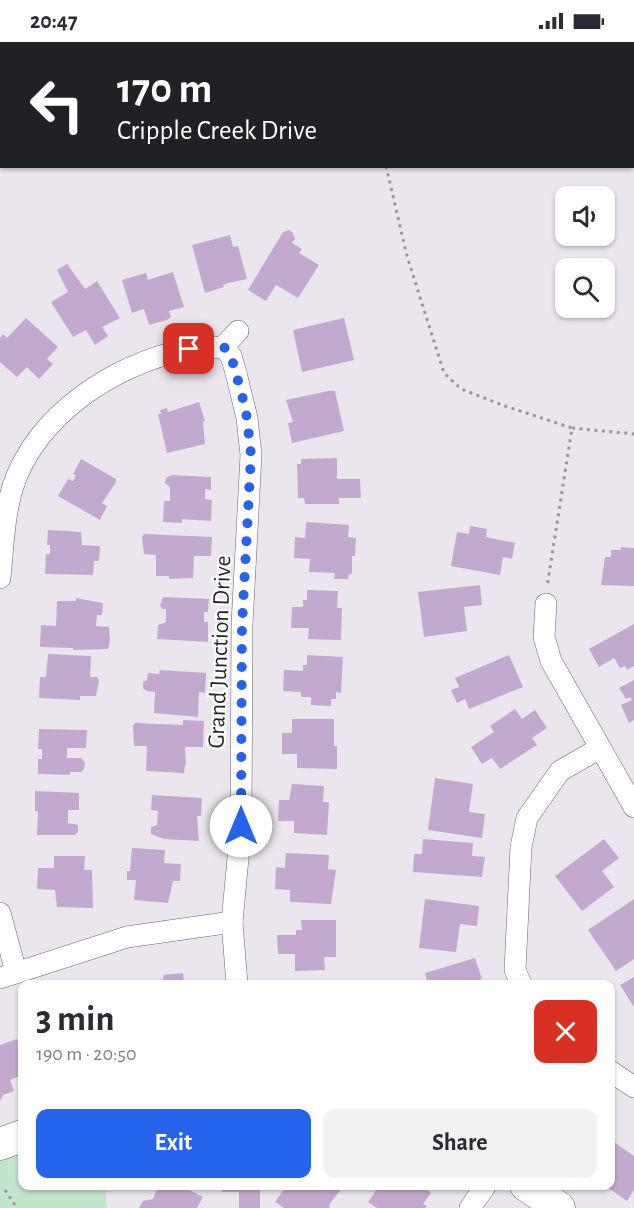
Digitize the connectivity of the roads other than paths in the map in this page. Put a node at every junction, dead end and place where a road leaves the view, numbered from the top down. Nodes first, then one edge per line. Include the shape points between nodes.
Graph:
1 (237, 331) dead end
2 (224, 347) junction
3 (0, 578) edge
4 (546, 604) road end
5 (600, 748) junction
6 (634, 807) edge
7 (0, 913) edge
8 (232, 922) junction
9 (8, 975) edge
10 (237, 980) edge
11 (519, 980) edge
12 (615, 1074) edge
13 (634, 1087) edge
14 (18, 1137) edge
15 (0, 1144) edge
16 (483, 1190) edge
17 (533, 1190) edge
18 (470, 1208) edge
19 (559, 1208) edge

1 - 2 street
2 - 3 street via 189,349 159,357 100,383 65,409 34,443 13,486
2 - 8 street, Grand Junction Drive via 231,356 239,384 251,455 242,625 241,826
4 - 5 street via 544,638 551,661
5 - 6 street
5 - 11 street via 560,771 527,819 521,847 515,970
7 - 9 street
8 - 9 street via 127,936
8 - 10 street, Grand Junction Drive
12 - 13 street
14 - 15 street
16 - 18 street
17 - 19 street

